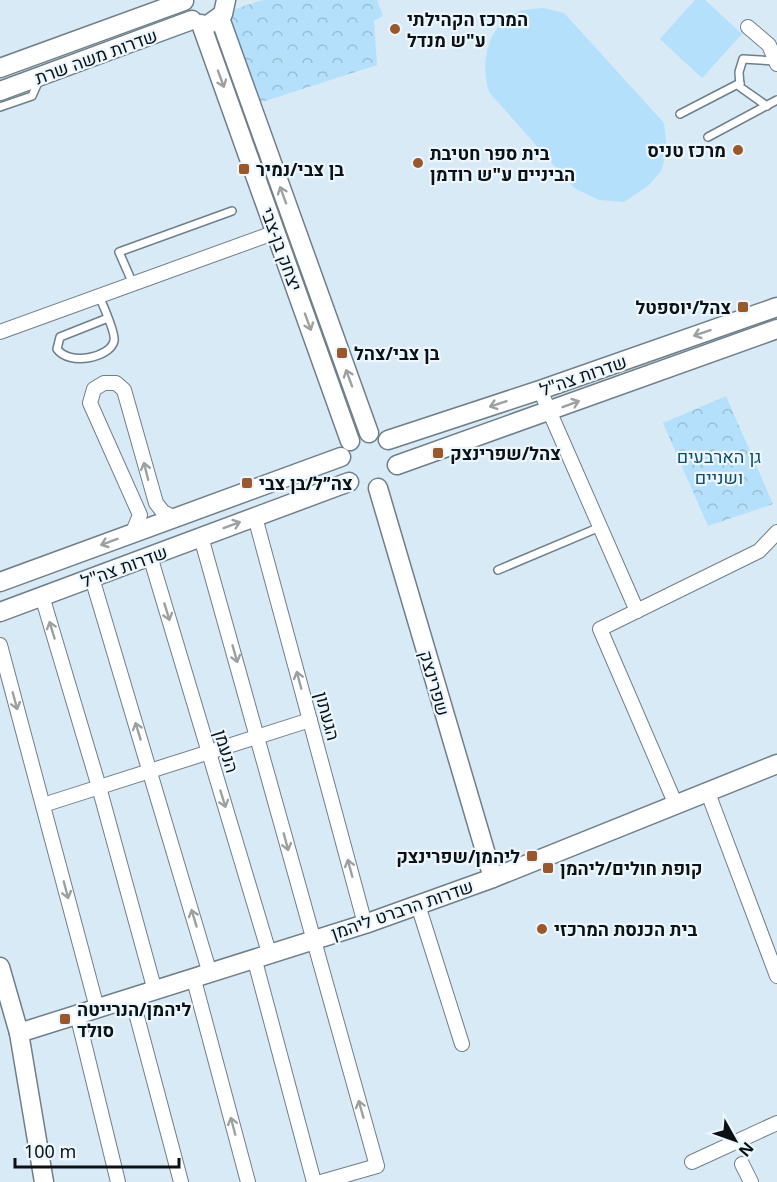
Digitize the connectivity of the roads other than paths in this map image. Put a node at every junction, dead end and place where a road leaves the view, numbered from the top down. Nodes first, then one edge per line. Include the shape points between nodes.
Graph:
1 (184, 0) edge
2 (227, 6) edge
3 (197, 22) junction
4 (748, 27) dead end
5 (776, 63) edge
6 (0, 68) edge
7 (41, 77) junction
8 (740, 83) junction
9 (0, 91) edge
10 (777, 100) edge
11 (767, 106) junction
12 (0, 107) edge
13 (680, 114) dead end
14 (708, 137) dead end
15 (232, 211) dead end
16 (276, 232) junction
17 (133, 284) junction
18 (99, 296) junction
19 (775, 312) edge
20 (108, 318) junction
21 (777, 329) edge
22 (0, 332) edge
23 (540, 390) junction
24 (549, 412) junction
25 (369, 433) junction
26 (388, 440) junction
27 (346, 449) junction
28 (397, 465) junction
29 (349, 482) junction
30 (378, 488) junction
31 (255, 517) junction
32 (175, 518) junction
33 (600, 527) junction
34 (777, 532) edge
35 (132, 534) junction
36 (201, 537) junction
37 (150, 556) junction
38 (498, 570) dead end
39 (92, 578) junction
40 (0, 582) edge
41 (42, 596) junction
42 (637, 611) junction
43 (0, 612) edge
44 (0, 645) edge
45 (310, 720) junction
46 (258, 736) junction
47 (209, 752) junction
48 (777, 764) edge
49 (150, 771) junction
50 (99, 787) junction
51 (708, 793) junction
52 (43, 805) junction
53 (676, 805) junction
54 (493, 878) junction
55 (418, 905) junction
56 (365, 924) junction
57 (312, 939) junction
58 (263, 958) junction
59 (0, 967) edge
60 (777, 976) edge
61 (202, 977) junction
62 (155, 991) junction
63 (132, 998) junction
64 (97, 1008) junction
65 (77, 1014) junction
66 (19, 1033) junction
67 (462, 1044) dead end
68 (777, 1123) edge
69 (692, 1162) dead end
70 (742, 1164) dead end
71 (44, 1182) edge
72 (118, 1182) edge
73 (181, 1182) edge
74 (248, 1182) edge
75 (314, 1182) edge
76 (321, 1182) edge
77 (751, 1182) edge

1 - 3 street, יצחק בן-צבי via 186,12
1 - 6 street, שדרות משה שרת
2 - 3 street, שדרות משה שרת via 211,23
25 -> 2 street, יצחק בן-צבי
3 - 7 street, שדרות משה שרת
3 -> 16 street, יצחק בן-צבי
4 - 5 street via 769,45
5 - 8 lane via 743,59
7 - 9 street, שדרות משה שרת
7 - 12 lane via 32,96
8 - 11 lane
8 - 13 lane
10 - 11 lane
11 - 14 lane
15 - 17 lane via 119,252
16 - 17 street
16 -> 27 street, יצחק בן-צבי
17 - 18 street
18 - 20 lane
18 - 22 street
19 -> 23 street, שדרות צה"ל
20 - 20 lane via 60,338 57,349 61,355 74,360 110,348 115,339
24 -> 21 street, שדרות צה"ל
23 - 24 street
23 -> 26 street, שדרות צה"ל
24 - 28 street, שדרות צה"ל
24 - 33 street
25 - 26 street
25 - 27 street
26 - 28 street via 397,456
27 - 29 street via 341,466
27 - 32 street, שדרות צה"ל
28 - 30 street via 391,479
29 - 30 street via 362,489
29 - 31 street, שדרות צה"ל
30 - 54 street, שפרינצק
36 -> 31 street, שדרות צה"ל
45 -> 31 street, הגעתון
32 - 35 street, שדרות צה"ל
32 -> 35 street via 156,502 124,390 116,383 104,383 94,389 90,403 137,507 140,521
33 - 38 lane
33 - 42 street
34 - 42 street via 759,550
35 -> 40 street, שדרות צה"ל
36 - 37 street, שדרות צה"ל
36 -> 46 street
37 - 39 street, שדרות צה"ל
37 -> 47 street, הנעמן
39 - 41 street, שדרות צה"ל
49 -> 39 street
41 - 43 street, שדרות צה"ל
50 -> 41 street
42 - 53 street via 600,629
44 -> 52 street
45 - 46 street
56 -> 45 street, הגעתון
46 - 47 street
46 -> 57 street
47 - 49 street
47 -> 58 street, הנעמן
48 - 51 street, שדרות הרברט ליהמן
49 - 50 street
61 -> 49 street
50 - 52 street
50 - 62 street
51 - 53 street, שדרות הרברט ליהמן
51 - 60 street
52 -> 64 street
53 - 54 street, שדרות הרברט ליהמן
54 - 55 street, שדרות הרברט ליהמן
55 - 56 street, שדרות הרברט ליהמן
55 - 67 street
56 - 57 street, שדרות הרברט ליהמן
57 - 58 street, שדרות הרברט ליהמן
76 -> 57 street via 377,1166
58 - 61 street, שדרות הרברט ליהמן
58 - 75 street, הנעמן
59 - 66 street
61 - 62 street, שדרות הרברט ליהמן
74 -> 61 street
62 - 63 street, שדרות הרברט ליהמן
63 - 64 street, שדרות הרברט ליהמן
63 - 73 street
64 - 65 street, שדרות הרברט ליהמן
65 - 66 street, שדרות הרברט ליהמן
65 - 72 street
66 - 71 street
68 - 69 street
70 - 77 street

